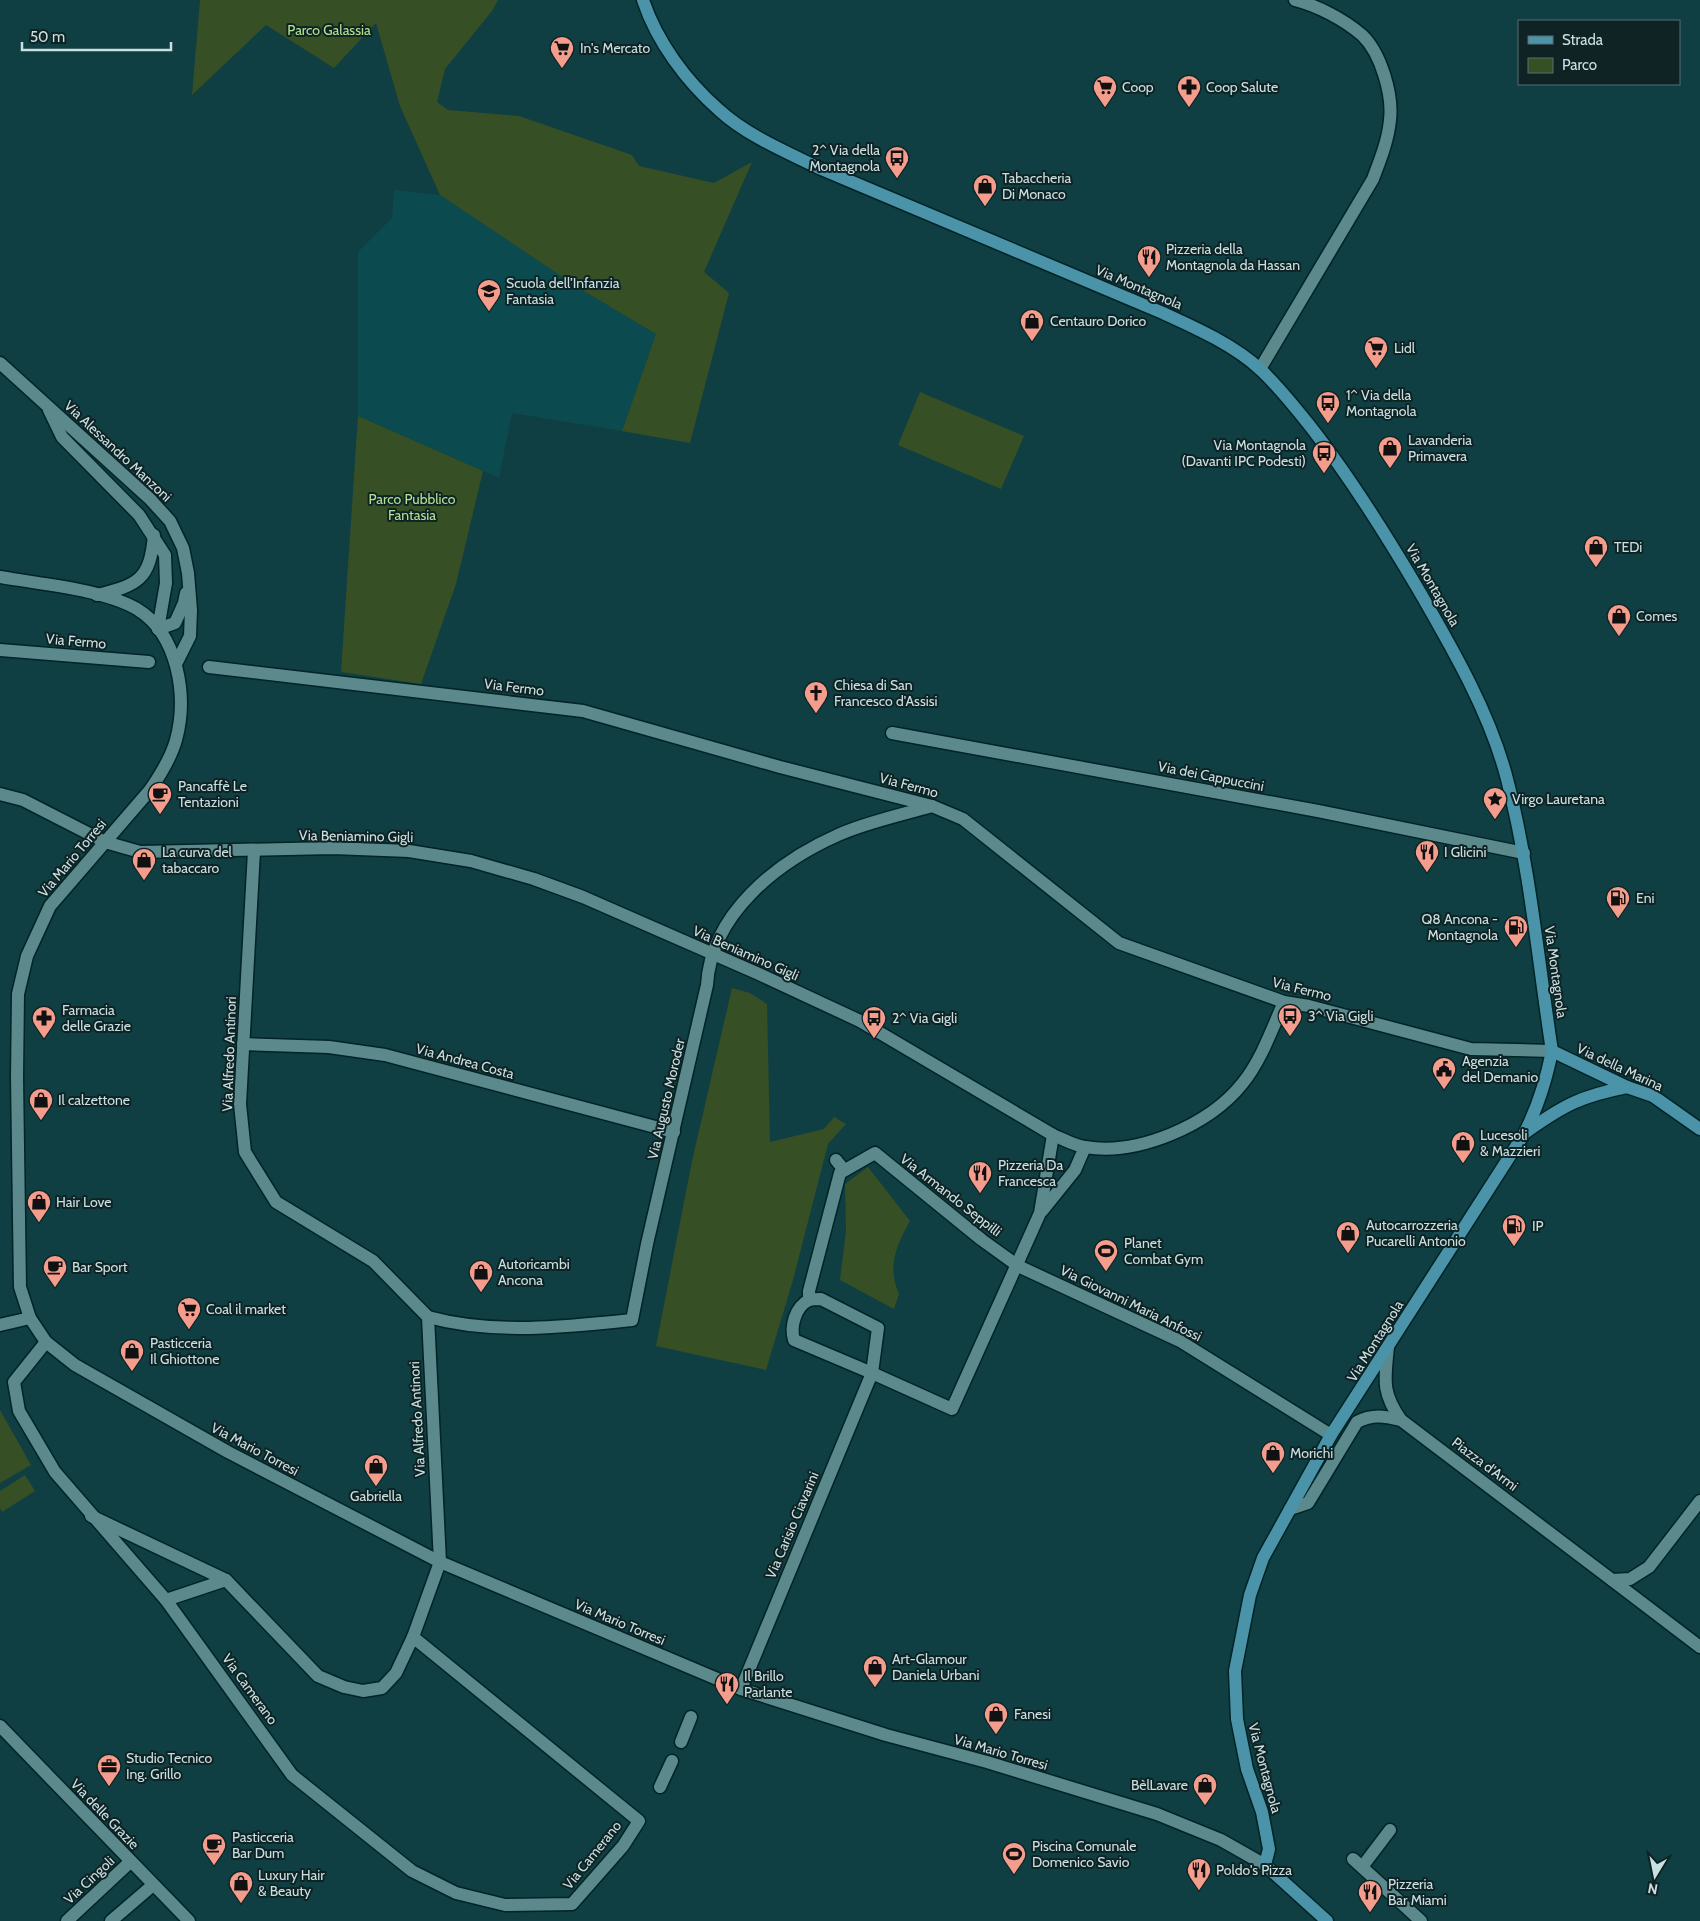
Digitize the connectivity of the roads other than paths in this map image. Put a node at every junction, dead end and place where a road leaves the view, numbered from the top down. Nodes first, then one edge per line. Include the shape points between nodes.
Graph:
1 (643, 0) edge
2 (1295, 0) edge
3 (0, 363) edge
4 (1260, 369) junction
5 (48, 408) junction
6 (154, 535) junction
7 (188, 573) junction
8 (0, 577) edge
9 (97, 595) junction
10 (158, 629) junction
11 (0, 650) edge
12 (149, 662) dead end
13 (176, 664) junction
14 (209, 667) dead end
15 (892, 733) dead end
16 (0, 794) edge
17 (932, 806) junction
18 (105, 842) junction
19 (254, 851) junction
20 (1524, 853) junction
21 (712, 954) junction
22 (1284, 1002) junction
23 (243, 1044) junction
24 (1552, 1050) junction
25 (1627, 1087) junction
26 (1700, 1129) edge
27 (674, 1132) junction
28 (1524, 1134) junction
29 (1053, 1135) junction
30 (1085, 1147) junction
31 (836, 1160) dead end
32 (844, 1170) junction
33 (1040, 1212) junction
34 (1018, 1266) junction
35 (809, 1300) junction
36 (30, 1318) junction
37 (428, 1318) junction
38 (0, 1324) edge
39 (46, 1342) junction
40 (1388, 1346) junction
41 (872, 1373) junction
42 (1401, 1420) junction
43 (1331, 1435) junction
44 (1700, 1501) edge
45 (1290, 1509) junction
46 (91, 1516) junction
47 (440, 1562) junction
48 (226, 1580) junction
49 (1612, 1580) junction
50 (166, 1600) junction
51 (413, 1637) junction
52 (1700, 1647) edge
53 (741, 1689) junction
54 (691, 1717) dead end
55 (0, 1726) edge
56 (681, 1742) dead end
57 (672, 1761) dead end
58 (660, 1787) dead end
59 (1390, 1830) dead end
60 (130, 1862) junction
61 (1265, 1866) junction
62 (153, 1885) junction
63 (1323, 1920) edge
64 (68, 1921) edge
65 (111, 1921) edge
66 (189, 1921) edge
67 (1421, 1921) edge

1 - 4 main road, Via Montagnola via 648,16 674,62 719,111 771,145 1170,316
2 - 4 street via 1317,6 1362,36 1379,62 1388,88 1390,119 1373,179
3 - 5 street, Via Alessandro Manzoni
4 - 20 main road, Via Montagnola via 1282,391 1335,458 1390,540 1454,653 1492,734 1507,777
5 - 6 street, Via Alessandro Manzoni via 62,437 139,515
5 - 7 street, Via Alessandro Manzoni via 170,522 183,548
6 - 9 street via 148,569 141,578 121,589
6 - 10 street, Via Alessandro Manzoni via 165,555 166,583
7 - 10 street, Via Alessandro Manzoni via 180,614 175,623
7 - 13 street, Via Alessandro Manzoni via 190,636
8 - 9 street, Via Mario Torresi
9 - 10 street, Via Mario Torresi via 137,609
10 - 13 street, Via Mario Torresi
11 - 12 street, Via Fermo
13 - 18 street, Via Mario Torresi via 179,720 177,739 170,757 150,790
14 - 17 street, Via Fermo via 583,711
15 - 20 street, Via dei Cappuccini via 1318,811
16 - 18 street, Via Beniamino Gigli via 23,800
17 - 21 street, Via Augusto Moroder via 838,835 772,874 740,903
17 - 22 street, Via Fermo via 963,819 1119,943
18 - 19 street, Via Beniamino Gigli via 140,852
18 - 36 street, Via Mario Torresi via 50,906 27,956 18,994 20,1286
19 - 21 street, Via Beniamino Gigli via 333,848 409,851 471,861 534,878
19 - 23 street, Via Alfredo Antinori
20 - 24 main road, Via Montagnola
21 - 27 street, Via Augusto Moroder
21 - 29 street, Via Beniamino Gigli via 860,1021
22 - 24 street, Via Fermo via 1471,1049
22 - 30 street, Via Beniamino Gigli via 1265,1045 1242,1084 1204,1118 1156,1141 1118,1148
23 - 27 street, Via Andrea Costa via 329,1047 385,1055
23 - 37 street, Via Alfredo Antinori via 240,1104 246,1152 276,1202 373,1261
24 - 25 main road, Via della Marina
24 - 28 main road, Via Montagnola via 1538,1108
25 - 26 main road, Via della Marina via 1653,1096
25 - 28 main road via 1575,1101
27 - 37 street, Via Augusto Moroder via 632,1320 574,1327 456,1325
28 - 40 main road, Via Montagnola
29 - 30 street, Via Beniamino Gigli
29 - 33 street
30 - 33 street via 1075,1170
31 - 32 street
32 - 34 street, Via Armando Seppilli via 875,1154
32 - 35 street via 840,1173
33 - 34 street
34 - 41 street via 952,1409
34 - 43 street, Via Giovanni Maria Anfossi via 1180,1341
35 - 41 street, Via Carisio Ciavarini via 821,1299 878,1328
35 - 41 street via 796,1312 794,1340
36 - 38 street
36 - 39 street, Via Mario Torresi
37 - 47 street, Via Alfredo Antinori
39 - 46 street, Via Camerano via 14,1382 20,1411 55,1472
39 - 47 street, Via Mario Torresi via 75,1365 176,1424
40 - 42 street, Piazza d'Armi via 1386,1390 1389,1404
40 - 43 main road, Via Montagnola
41 - 53 street, Via Carisio Ciavarini
42 - 45 street via 1382,1415 1357,1422 1308,1503
42 - 49 street, Piazza d'Armi
43 - 45 main road, Via Montagnola
44 - 49 street via 1649,1567 1630,1579
45 - 61 main road, Via Montagnola via 1263,1558 1250,1595 1235,1671 1236,1719 1269,1849
46 - 48 street, Via Camerano
46 - 50 street, Via Camerano
47 - 51 street, Via Camerano
47 - 53 street, Via Mario Torresi
48 - 50 street
48 - 51 street, Via Camerano via 318,1676 344,1687 363,1691 382,1688 396,1673
49 - 52 street, Piazza d'Armi
50 - 51 street, Via Camerano via 292,1775 412,1871 456,1893 505,1905 572,1904 622,1846 638,1820
53 - 61 street, Via Mario Torresi via 1156,1814 1221,1840
54 - 56 street
55 - 60 street, Via delle Grazie
57 - 58 street
59 - 67 street via 1358,1863
60 - 62 street, Via delle Grazie
60 - 64 street, Via Cingoli
61 - 63 main road, Via Mario Torresi
62 - 65 street
62 - 66 street, Via delle Grazie

